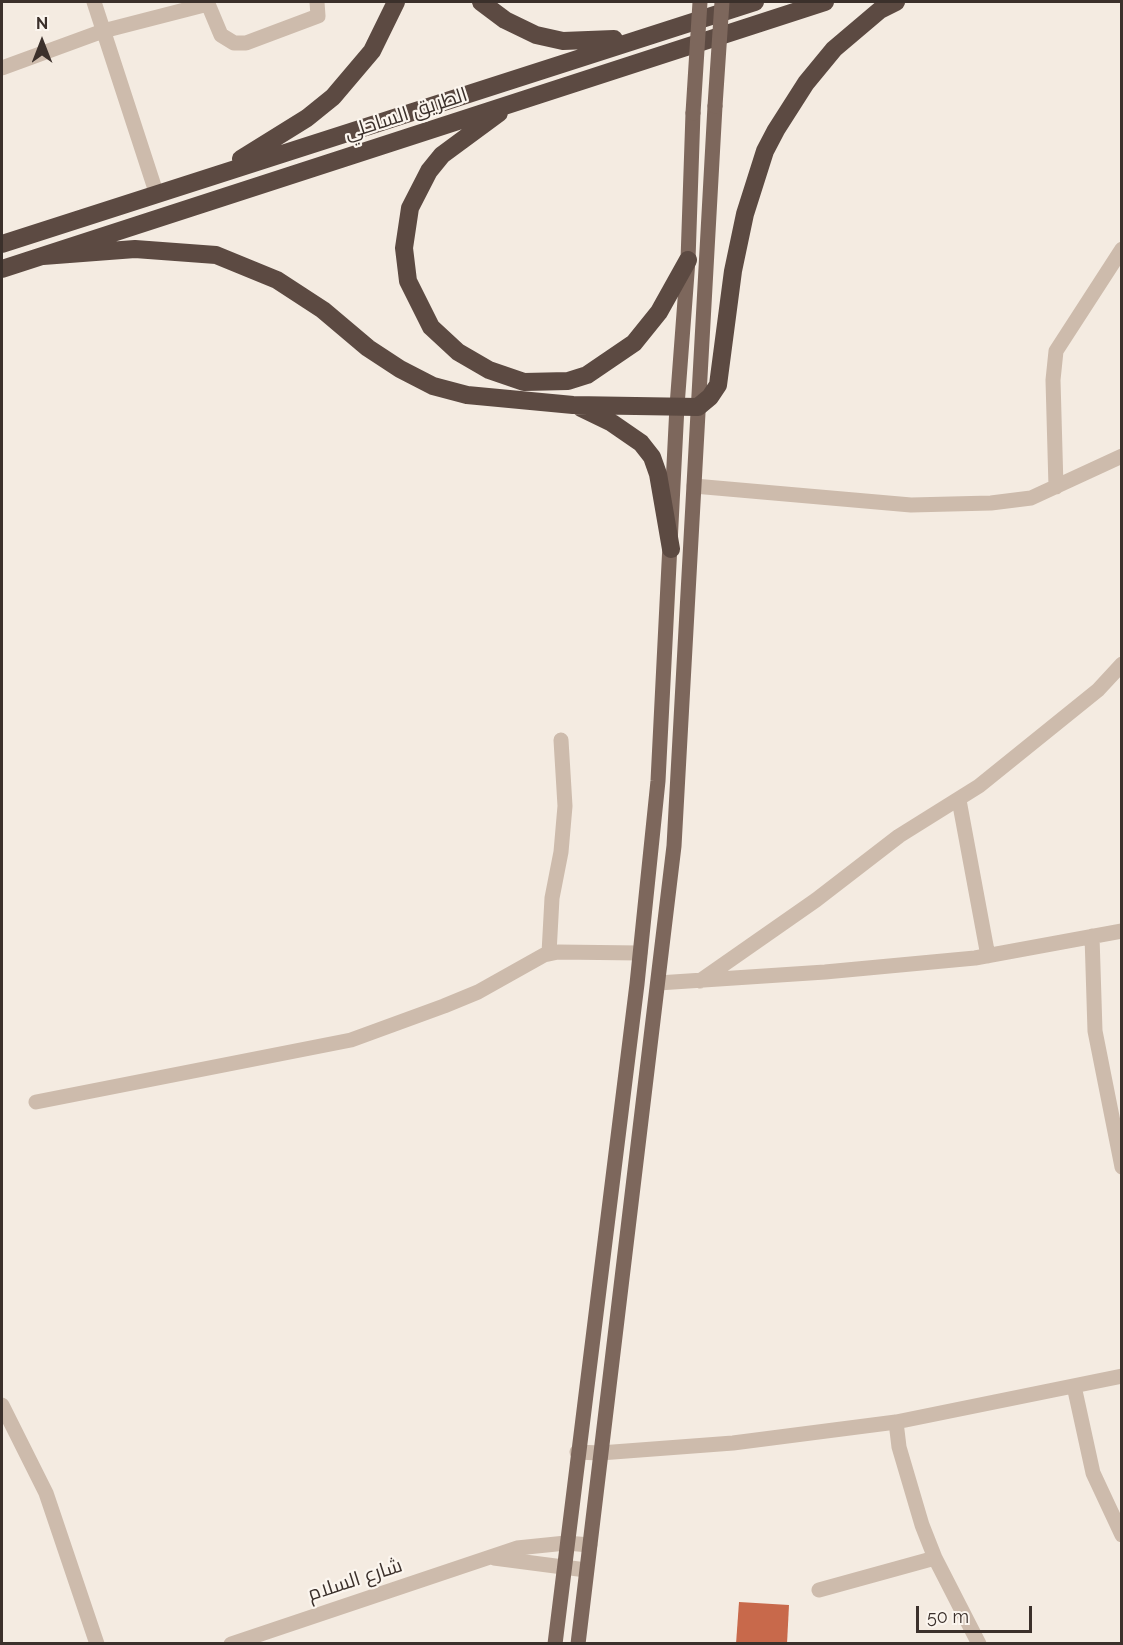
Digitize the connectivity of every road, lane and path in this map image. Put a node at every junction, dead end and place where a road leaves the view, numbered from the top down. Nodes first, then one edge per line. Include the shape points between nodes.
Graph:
1 (94, 2) edge
2 (317, 2) edge
3 (396, 2) edge
4 (481, 2) edge
5 (700, 2) edge
6 (722, 2) edge
7 (755, 2) edge
8 (825, 2) edge
9 (896, 2) edge
10 (208, 3) edge
11 (103, 31) junction
12 (660, 32) junction
13 (2, 68) edge
14 (508, 105) junction
15 (216, 174) junction
16 (156, 192) junction
17 (2, 244) edge
18 (1122, 249) edge
19 (43, 256) junction
20 (688, 260) junction
21 (2, 269) edge
22 (573, 405) junction
23 (677, 406) junction
24 (698, 407) junction
25 (1122, 456) edge
26 (694, 486) junction
27 (1056, 487) junction
28 (671, 549) junction
29 (1122, 664) edge
30 (561, 740) dead end
31 (959, 800) junction
32 (1122, 931) edge
33 (1092, 936) junction
34 (549, 953) junction
35 (640, 953) junction
36 (988, 956) junction
37 (700, 981) junction
38 (658, 983) junction
39 (36, 1102) dead end
40 (1122, 1167) edge
41 (1122, 1376) edge
42 (1074, 1386) junction
43 (2, 1405) edge
44 (896, 1422) junction
45 (577, 1452) junction
46 (600, 1453) junction
47 (1122, 1535) edge
48 (566, 1543) junction
49 (590, 1545) junction
50 (491, 1557) junction
51 (935, 1558) junction
52 (564, 1568) junction
53 (586, 1570) junction
54 (819, 1590) dead end
55 (97, 1644) edge
56 (231, 1644) edge
57 (555, 1644) edge
58 (578, 1644) edge
59 (980, 1644) edge

1 - 11 street
2 - 10 street via 318,16 246,43 234,43 221,35
3 - 15 highway via 372,51 333,97 307,118
4 - 12 highway via 536,35 563,41
5 - 20 main road, bridge
6 - 24 main road, bridge
7 - 12 highway, الطريق الساحلي
8 - 14 highway, الطريق الساحلي
9 - 24 highway via 880,10 834,49 776,130 748,198 733,272 718,385
10 - 11 street
11 - 13 street
11 - 16 street
12 - 15 highway, الطريق الساحلي
14 - 19 highway, الطريق الساحلي
14 - 20 highway via 442,155 417,189 410,208 404,248 408,281 431,327 458,352 489,370 524,382 568,381 587,375 634,343 659,312
15 - 16 highway, الطريق الساحلي
16 - 17 highway, الطريق الساحلي
18 - 27 street via 1056,351
19 - 21 highway, الطريق الساحلي
19 - 22 highway via 135,249 216,255 277,280 323,310 368,348 433,386 467,395
20 - 23 main road
22 - 23 highway
22 - 28 highway via 612,423 652,457
23 - 24 highway
23 - 28 main road
24 - 26 main road
25 - 27 street
26 - 27 street via 911,505 1012,502
26 - 38 main road via 674,846
28 - 35 main road via 658,781
29 - 31 street via 1098,690
30 - 34 street via 565,806
31 - 36 street
31 - 37 street via 899,836
32 - 33 street
33 - 36 street
33 - 40 street via 1095,1031
34 - 35 street
34 - 39 street via 444,1006 351,1040
35 - 45 main road
36 - 37 street
37 - 38 street
38 - 46 main road
41 - 42 street
42 - 44 street
42 - 47 street via 1093,1473
43 - 55 street via 46,1493
44 - 46 street via 733,1443
44 - 51 street via 912,1498
45 - 46 street
45 - 48 main road
46 - 49 main road
48 - 49 street, شارع السلام
48 - 50 street, شارع السلام via 530,1545
48 - 52 main road
49 - 53 main road
50 - 52 street
50 - 56 street, شارع السلام
51 - 54 street
51 - 59 street
52 - 53 street
52 - 57 main road
53 - 58 main road

